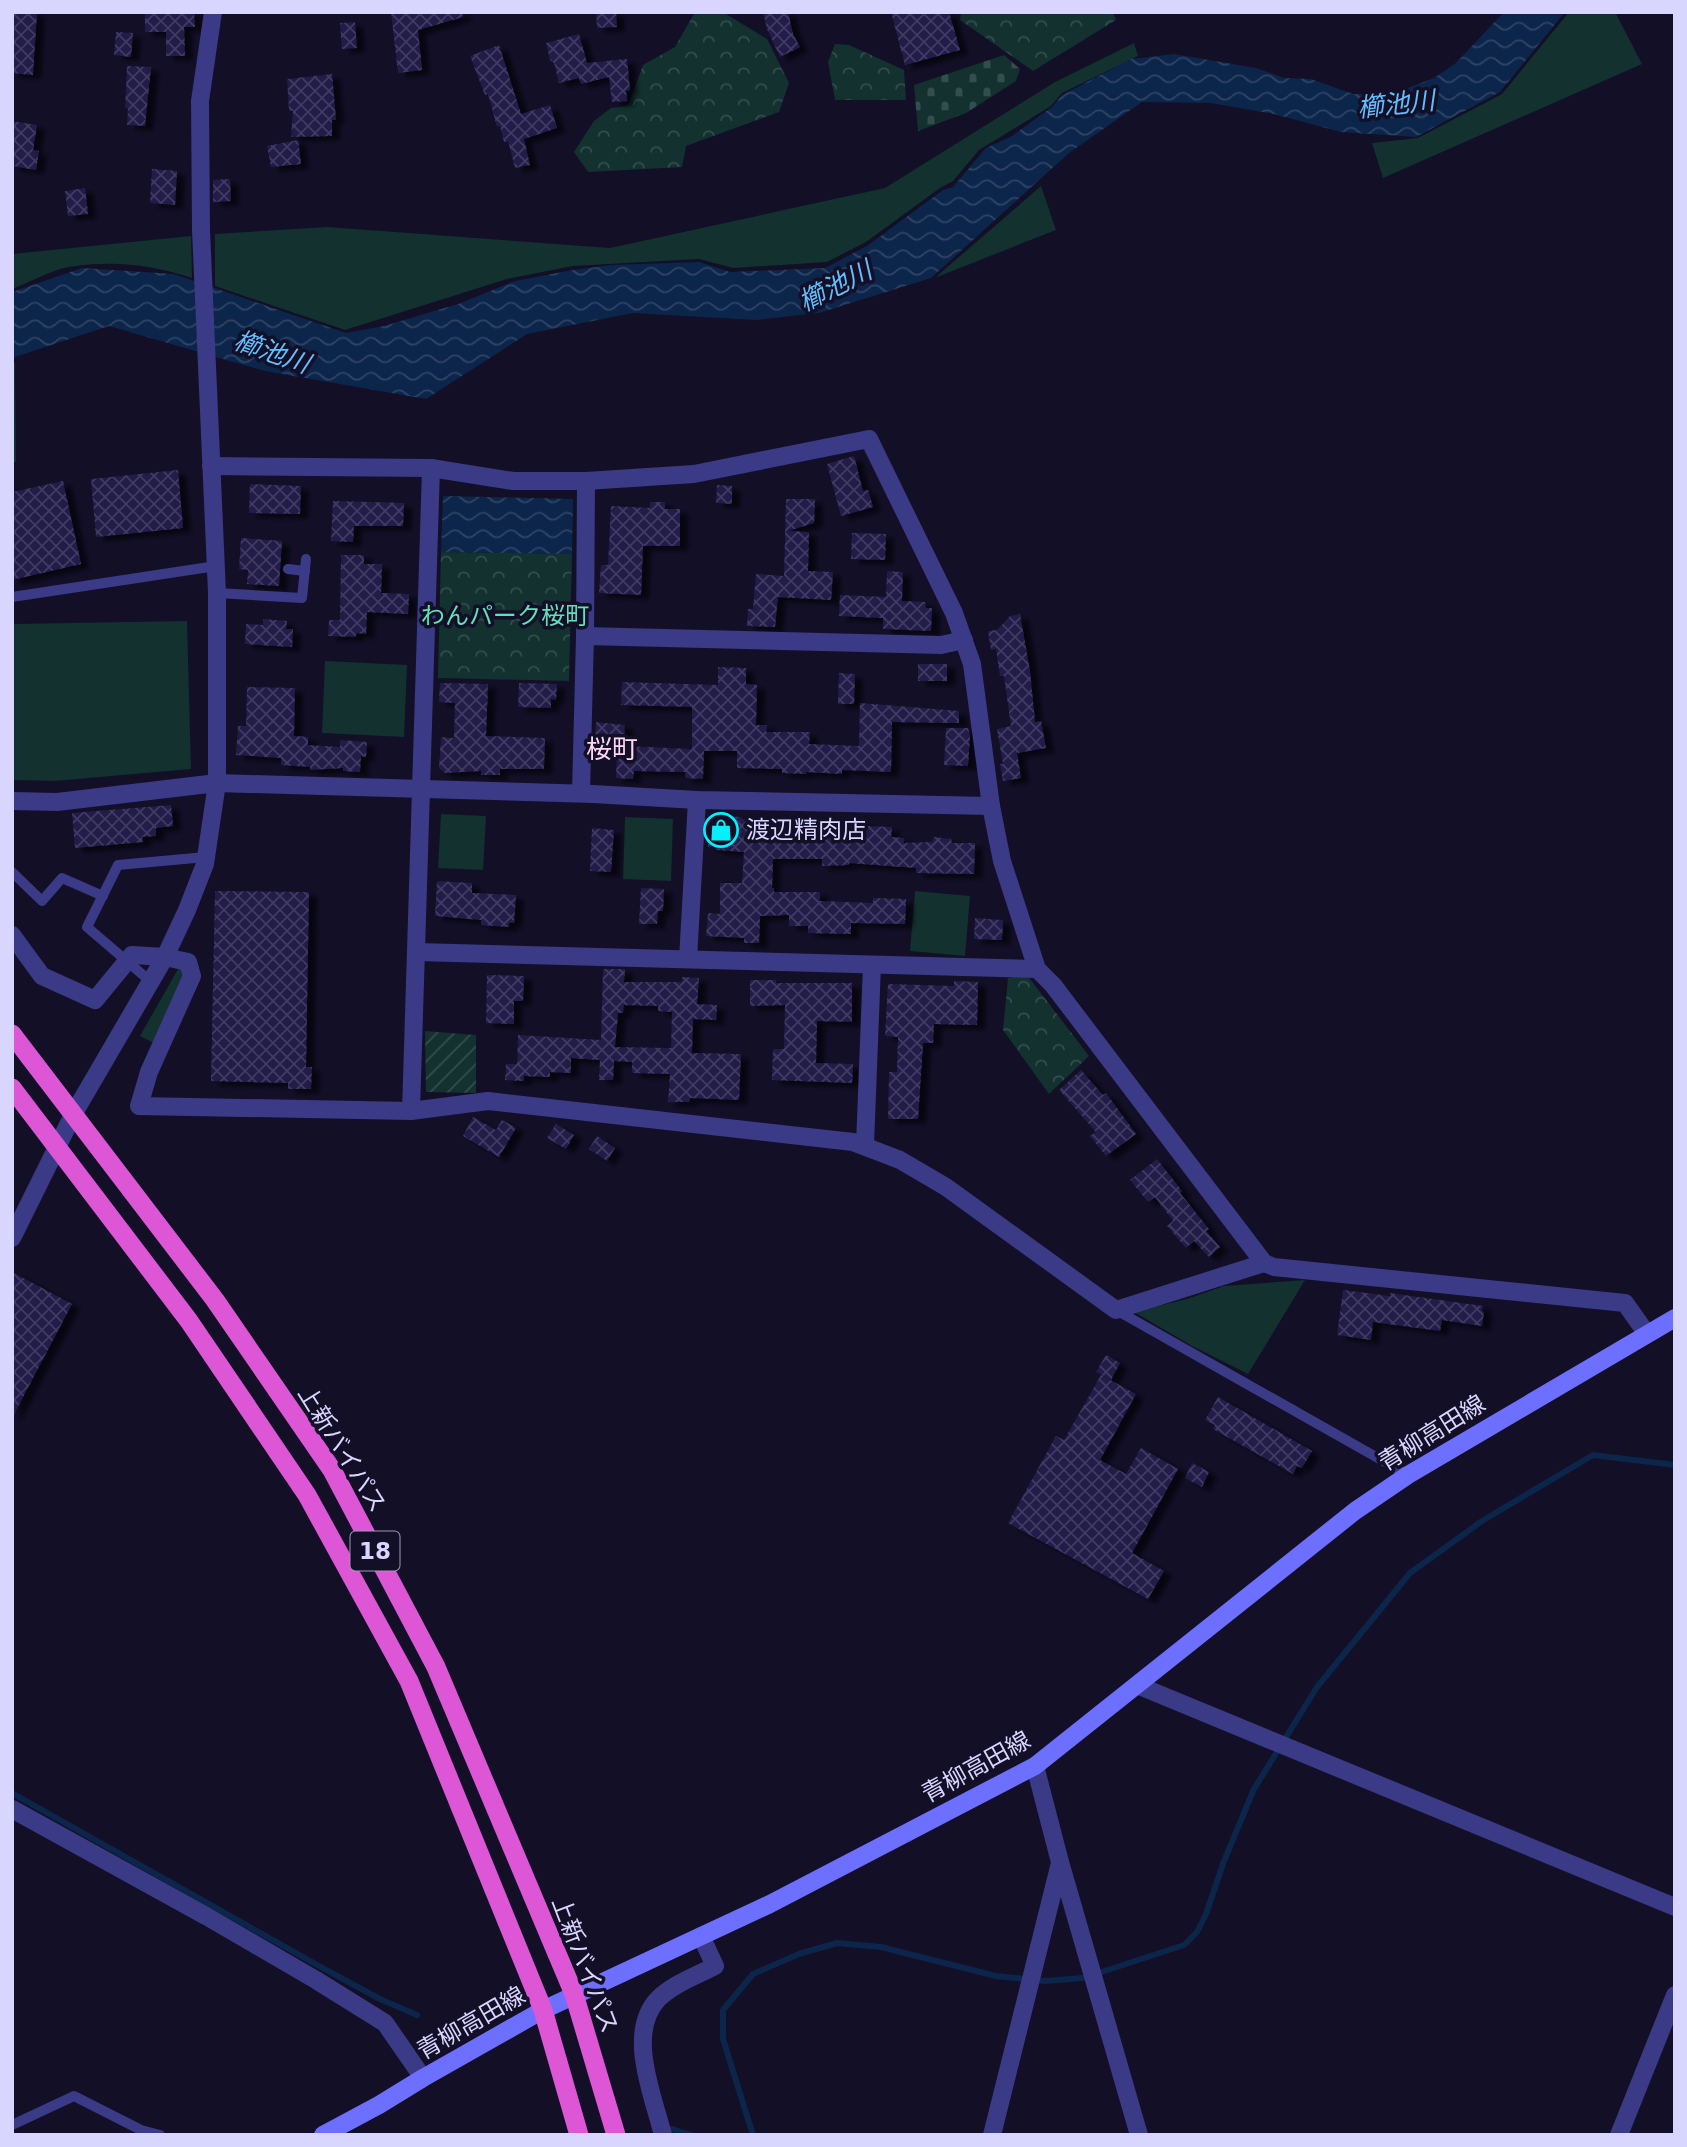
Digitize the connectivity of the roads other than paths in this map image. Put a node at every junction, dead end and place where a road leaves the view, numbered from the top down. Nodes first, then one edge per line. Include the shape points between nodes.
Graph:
1 (213, 12) edge
2 (211, 466) junction
3 (431, 468) junction
4 (586, 481) junction
5 (306, 559) dead end
6 (216, 566) junction
7 (288, 569) dead end
8 (304, 571) junction
9 (217, 593) junction
10 (12, 597) edge
11 (586, 636) junction
12 (964, 640) junction
13 (217, 783) junction
14 (422, 788) junction
15 (581, 793) junction
16 (697, 800) junction
17 (12, 801) edge
18 (991, 806) junction
19 (206, 857) junction
20 (12, 872) edge
21 (103, 895) junction
22 (12, 935) edge
23 (417, 952) junction
24 (165, 957) junction
25 (688, 959) junction
26 (128, 961) junction
27 (872, 965) junction
28 (1037, 969) junction
29 (150, 981) junction
30 (12, 1034) edge
31 (12, 1088) edge
32 (411, 1111) junction
33 (74, 1113) junction
34 (865, 1145) junction
35 (57, 1146) junction
36 (12, 1238) edge
37 (1264, 1263) junction
38 (1116, 1310) junction
39 (1675, 1318) edge
40 (1647, 1334) junction
41 (1408, 1475) junction
42 (1137, 1685) junction
43 (1035, 1766) junction
44 (12, 1810) edge
45 (1060, 1862) junction
46 (1675, 1907) edge
47 (701, 1936) junction
48 (574, 1994) junction
49 (1675, 1995) edge
50 (543, 2010) junction
51 (423, 2078) junction
52 (12, 2125) edge
53 (160, 2135) edge
54 (323, 2135) edge
55 (579, 2135) edge
56 (616, 2135) edge
57 (663, 2135) edge
58 (992, 2135) edge
59 (1139, 2135) edge
60 (1619, 2135) edge

1 - 2 street via 200,101
2 - 3 street
2 - 6 street
3 - 4 street via 513,481
3 - 14 street
4 - 11 street
4 - 12 street via 694,474 869,439
5 - 8 lane
6 - 9 street
6 - 10 lane
7 - 8 lane
8 - 9 lane via 302,598
9 - 13 street
11 - 12 street via 941,645
11 - 15 street
12 - 18 street via 972,664
13 - 14 street
13 - 17 street via 57,802
13 - 19 street
14 - 15 street
14 - 23 street
15 - 16 street
16 - 18 street
16 - 25 street
18 - 28 street via 1002,861
19 - 21 lane via 118,865
19 - 24 street
20 - 21 lane via 42,901 62,878
21 - 26 lane via 87,927
22 - 26 street via 42,976 95,1000
23 - 25 street
23 - 32 street
24 - 26 street via 132,956
24 - 29 street
24 - 32 street via 188,962 192,976 149,1072 139,1106
25 - 27 street
26 - 29 lane
27 - 28 street
27 - 34 street
28 - 37 street
29 - 33 street
30 - 33 highway, 上新バイパス / 18
31 - 35 highway, 18
32 - 34 street via 488,1101
33 - 35 street
33 - 48 highway, 上新バイパス / 18 via 215,1300 332,1470 436,1667
34 - 38 street via 946,1187
35 - 36 street
35 - 50 highway, 18 via 189,1321 307,1495 409,1681
37 - 38 street
37 - 40 street via 1625,1303
38 - 41 lane
39 - 40 main road, 青柳高田線
40 - 41 main road, 青柳高田線
41 - 42 main road, 青柳高田線 via 1355,1511
42 - 43 main road, 青柳高田線
42 - 46 street
43 - 45 street
43 - 47 main road, 青柳高田線 via 770,1905
44 - 51 street via 217,1922 385,2023
45 - 58 street
45 - 59 street
47 - 48 main road, 青柳高田線
47 - 57 street via 715,1966 657,2000 645,2023 641,2048
48 - 50 main road, 青柳高田線
48 - 56 highway, 上新バイパス / 18
49 - 60 street
50 - 51 main road, 青柳高田線
50 - 55 highway, 18
51 - 54 main road, 青柳高田線
52 - 53 lane via 74,2096

